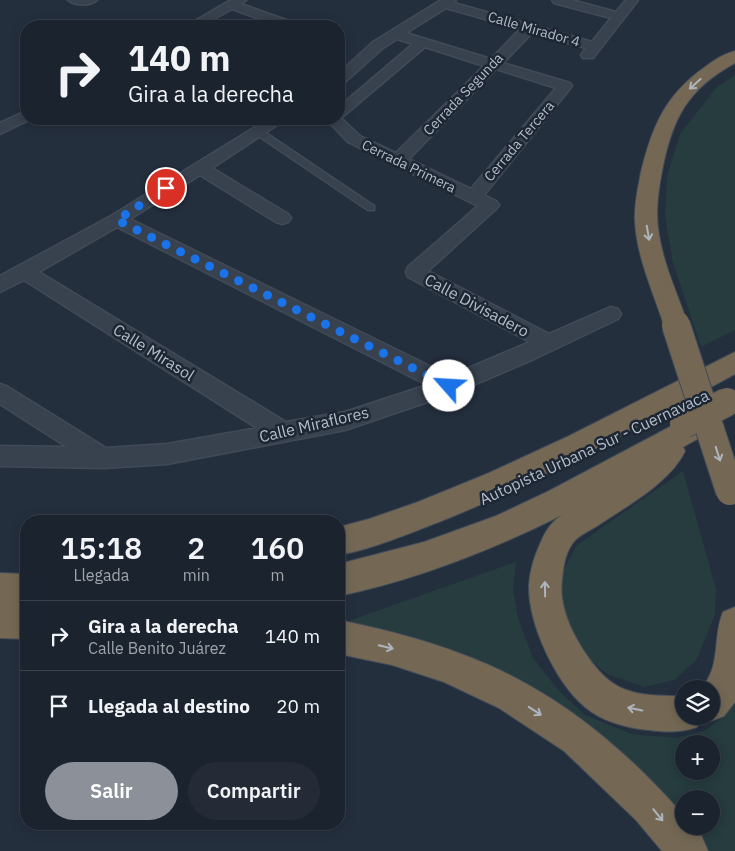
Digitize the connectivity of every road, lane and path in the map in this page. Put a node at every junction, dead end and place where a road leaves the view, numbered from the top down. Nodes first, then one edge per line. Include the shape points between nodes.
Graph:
1 (74, 0) edge
2 (90, 0) edge
3 (558, 0) edge
4 (632, 0) edge
5 (448, 2) edge
6 (236, 3) edge
7 (618, 16) junction
8 (203, 20) edge
9 (276, 20) edge
10 (529, 28) junction
11 (395, 34) junction
12 (422, 43) junction
13 (735, 56) edge
14 (492, 64) junction
15 (345, 75) edge
16 (345, 109) edge
17 (20, 119) edge
18 (268, 125) edge
19 (340, 125) edge
20 (0, 130) edge
21 (258, 131) junction
22 (398, 161) junction
23 (199, 167) junction
24 (482, 201) junction
25 (371, 208) dead end
26 (282, 218) dead end
27 (117, 220) junction
28 (25, 272) junction
29 (0, 285) edge
30 (611, 314) dead end
31 (549, 343) junction
32 (735, 362) edge
33 (735, 380) edge
34 (449, 386) junction
35 (0, 393) edge
36 (735, 398) edge
37 (735, 405) edge
38 (284, 433) junction
39 (672, 438) junction
40 (0, 456) edge
41 (103, 458) junction
42 (732, 499) edge
43 (345, 540) edge
44 (345, 547) edge
45 (345, 571) edge
46 (345, 579) edge
47 (0, 580) edge
48 (20, 580) edge
49 (0, 589) edge
50 (20, 590) edge
51 (0, 620) edge
52 (20, 621) edge
53 (735, 624) edge
54 (345, 638) edge
55 (720, 696) edge
56 (675, 714) edge
57 (688, 851) edge

1 - 2 street
3 - 7 street
4 - 7 street
5 - 10 street, Calle Mirador 4
5 - 11 street
6 - 8 street
6 - 9 street
7 - 10 street, Calle Mirador 4 via 590,51
10 - 14 street, Cerrada Segunda
11 - 12 street
11 - 15 street
12 - 14 street
12 - 16 street
13 -> 42 highway, bridge via 692,85 674,106 663,127 647,191 646,222 652,256
14 - 22 street, Cerrada Segunda
14 - 24 street, Cerrada Tercera via 565,86
17 - 20 street
18 - 21 street
19 - 22 street, Cerrada Primera via 354,139
21 - 23 street
21 - 25 lane
22 - 24 street, Cerrada Primera
23 - 26 street
23 - 27 street
24 - 31 street, Calle Divisadero via 415,272
27 - 28 street
27 - 34 street
28 - 29 street
28 - 38 street, Calle Mirasol
30 - 31 street, Calle Miraflores
31 - 34 street, Calle Miraflores
32 - 43 highway via 528,470 455,502
33 - 44 highway, Autopista Urbana Sur - Cuernavaca via 542,475 397,535
34 - 38 street, Calle Miraflores via 345,421
35 - 41 street
36 - 45 highway, Autopista Urbana Sur - Cuernavaca, bridge via 542,502 398,556
37 - 39 highway
38 - 41 street, Calle Miraflores via 167,454
39 - 46 highway via 559,502 482,536 382,570
56 -> 39 highway via 629,708 606,700 588,686 562,649 550,621 544,593 545,571 553,545 562,532 662,462 671,451
40 - 41 street, Calle Miraflores
47 - 48 highway
49 - 50 highway
51 - 52 highway
53 - 55 highway via 729,679
54 -> 57 highway via 392,648 448,666 512,695 577,738 650,806

